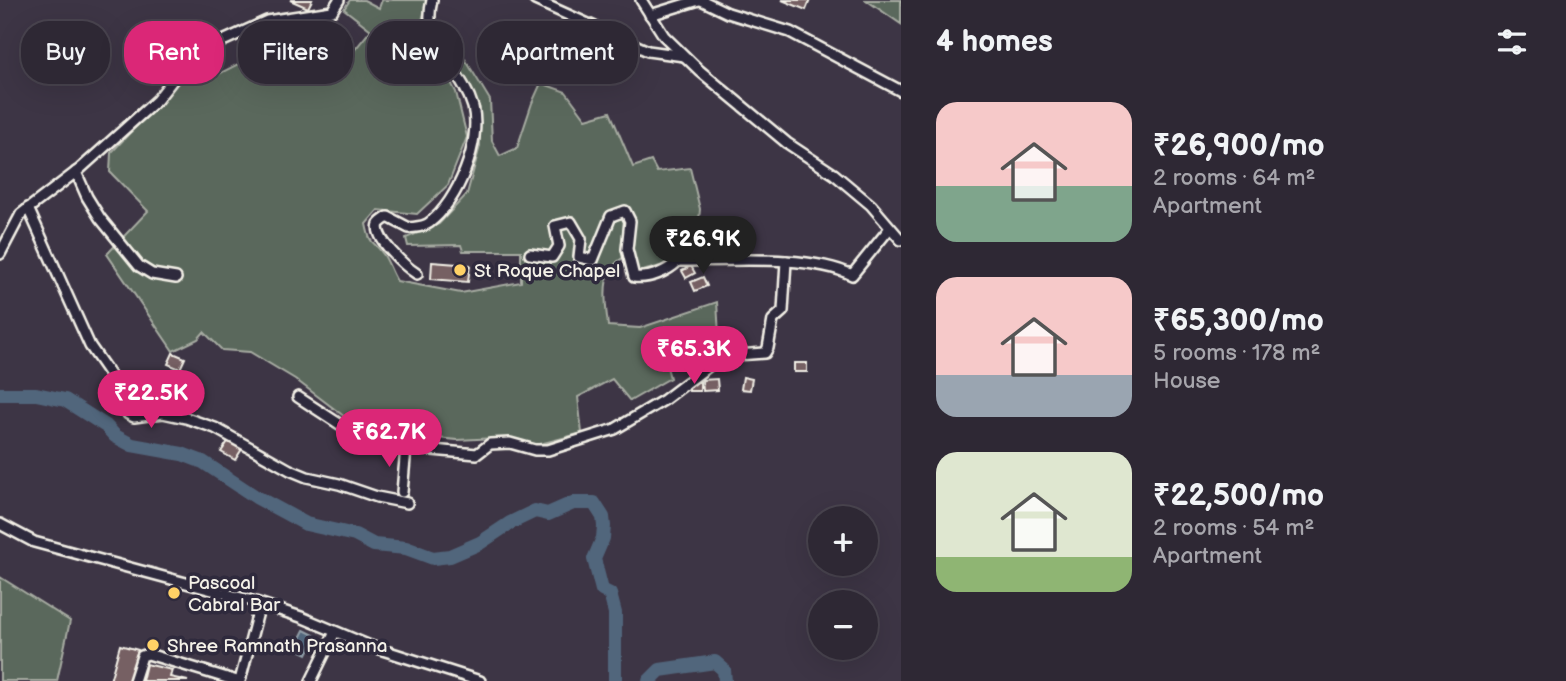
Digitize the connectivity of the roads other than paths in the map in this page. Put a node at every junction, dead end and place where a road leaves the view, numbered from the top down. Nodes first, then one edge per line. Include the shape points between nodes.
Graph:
1 (339, 0) edge
2 (432, 0) edge
3 (535, 0) edge
4 (640, 0) edge
5 (700, 0) edge
6 (650, 15) junction
7 (684, 56) junction
8 (901, 91) edge
9 (76, 172) junction
10 (28, 208) junction
11 (890, 228) junction
12 (901, 240) edge
13 (0, 254) edge
14 (530, 254) dead end
15 (786, 261) junction
16 (417, 274) dead end
17 (176, 278) dead end
18 (298, 397) dead end
19 (406, 448) junction
20 (402, 492) dead end
21 (407, 503) dead end
22 (0, 524) edge
23 (260, 604) junction
24 (335, 632) junction
25 (468, 679) edge
26 (134, 681) edge
27 (239, 681) edge
28 (311, 681) edge
29 (480, 681) edge

1 - 9 street via 332,11 267,21 192,55 157,100
2 - 16 street via 428,15 432,35 474,108 473,149 454,195 428,224 409,228 388,216 378,227 395,257
3 - 7 street via 648,51
4 - 6 street
5 - 6 street
5 - 8 street via 790,32
6 - 7 street
7 - 11 street via 787,142 834,174
9 - 10 street
9 - 17 street via 100,218 139,266 152,274
10 - 13 street
10 - 21 street via 90,346 113,379 128,414 186,418 215,428 307,477
11 - 12 street
11 - 15 street via 852,275
14 - 15 street via 552,257 559,246 555,226 571,222 581,239 579,257 593,260 611,216 625,211 630,221 627,248 634,277 646,278 678,261
15 - 19 street via 783,311 774,320 765,353 722,356 664,400 615,429 548,450 510,443 490,444 477,454
18 - 19 street via 347,429 387,446
19 - 20 street
22 - 23 street via 34,542
23 - 24 street
23 - 27 street
24 - 25 street
24 - 28 street
25 - 29 street
26 - 27 street via 142,656 148,654

